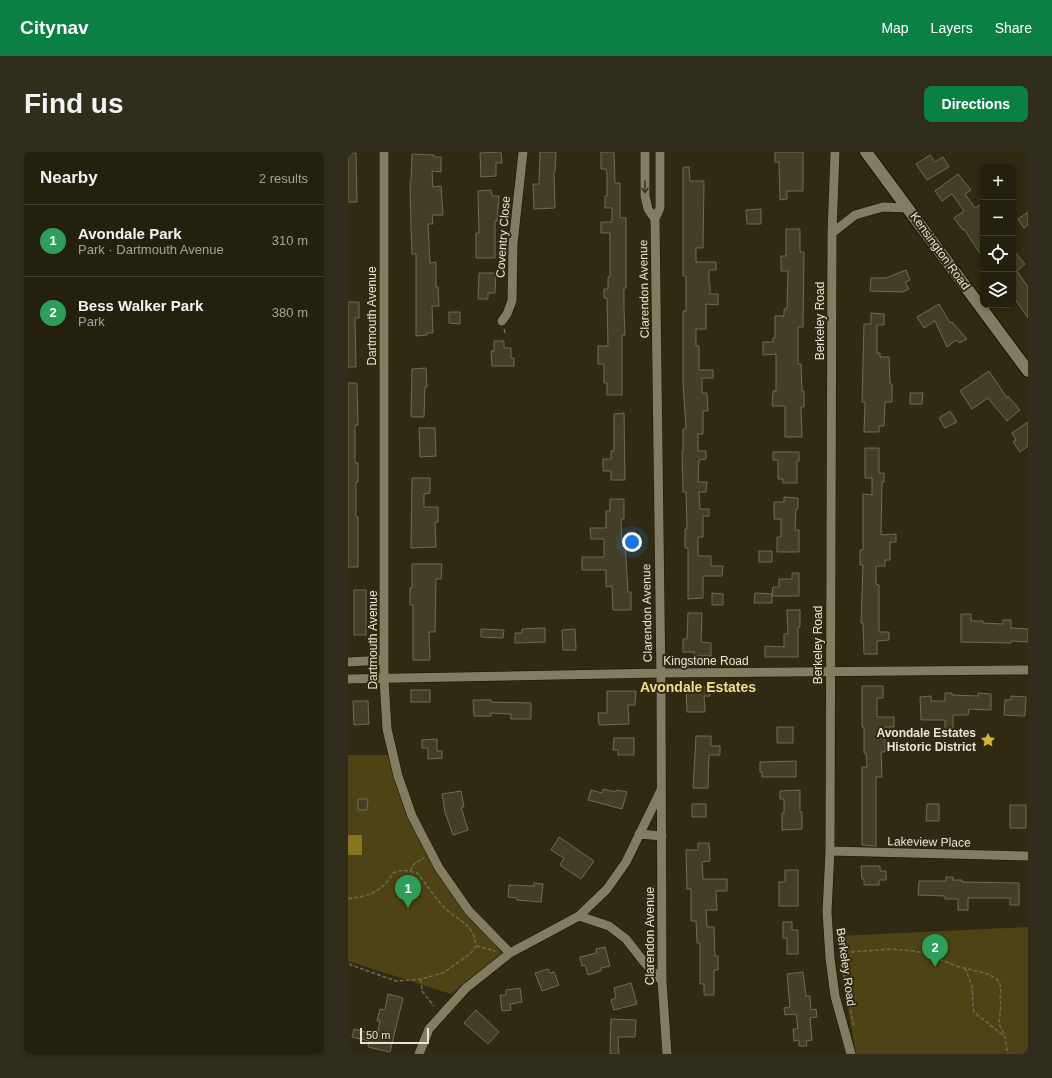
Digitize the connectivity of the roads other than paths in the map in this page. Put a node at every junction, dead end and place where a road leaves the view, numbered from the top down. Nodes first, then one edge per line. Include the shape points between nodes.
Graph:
1 (384, 152) edge
2 (523, 152) edge
3 (645, 152) edge
4 (660, 152) edge
5 (835, 152) edge
6 (866, 152) edge
7 (908, 208) junction
8 (655, 219) junction
9 (832, 233) junction
10 (502, 321) dead end
11 (1028, 371) edge
12 (384, 660) junction
13 (348, 662) edge
14 (1028, 670) edge
15 (830, 672) junction
16 (660, 673) junction
17 (348, 679) edge
18 (384, 679) junction
19 (662, 789) junction
20 (639, 834) junction
21 (662, 836) junction
22 (830, 851) junction
23 (1028, 856) edge
24 (579, 916) junction
25 (510, 954) junction
26 (662, 981) junction
27 (419, 1054) edge
28 (667, 1054) edge
29 (851, 1054) edge

1 - 12 street, Dartmouth Avenue
2 - 10 street, Coventry Close via 513,244 512,301
3 -> 8 street, Clarendon Avenue via 645,196 648,209
4 - 8 street, Clarendon Avenue via 660,208
5 - 9 street, Berkeley Road
6 - 7 street, Kensington Road
7 - 9 street via 883,207 855,215
7 - 11 street, Kensington Road
8 - 16 street, Clarendon Avenue
9 - 15 street, Berkeley Road
12 - 13 street
12 - 18 street, Dartmouth Avenue
14 - 15 street, Kingstone Road
15 - 16 street, Kingstone Road
15 - 22 street, Berkeley Road
16 - 18 street, Kingstone Road
16 - 19 street, Clarendon Avenue
17 - 18 street, Kingstone Road
18 - 25 street, Dartmouth Avenue via 387,729 398,776 412,816 439,868 469,911
19 - 20 street
19 - 21 street, Clarendon Avenue
20 - 21 street
20 - 24 street via 626,862 607,889
21 - 26 street, Clarendon Avenue
22 - 23 street, Lakeview Place
22 - 29 street, Berkeley Road via 827,912 830,958 835,996
24 - 25 street
24 - 26 street via 609,926 626,939
25 - 27 street via 466,988 429,1030
26 - 28 street, Clarendon Avenue

